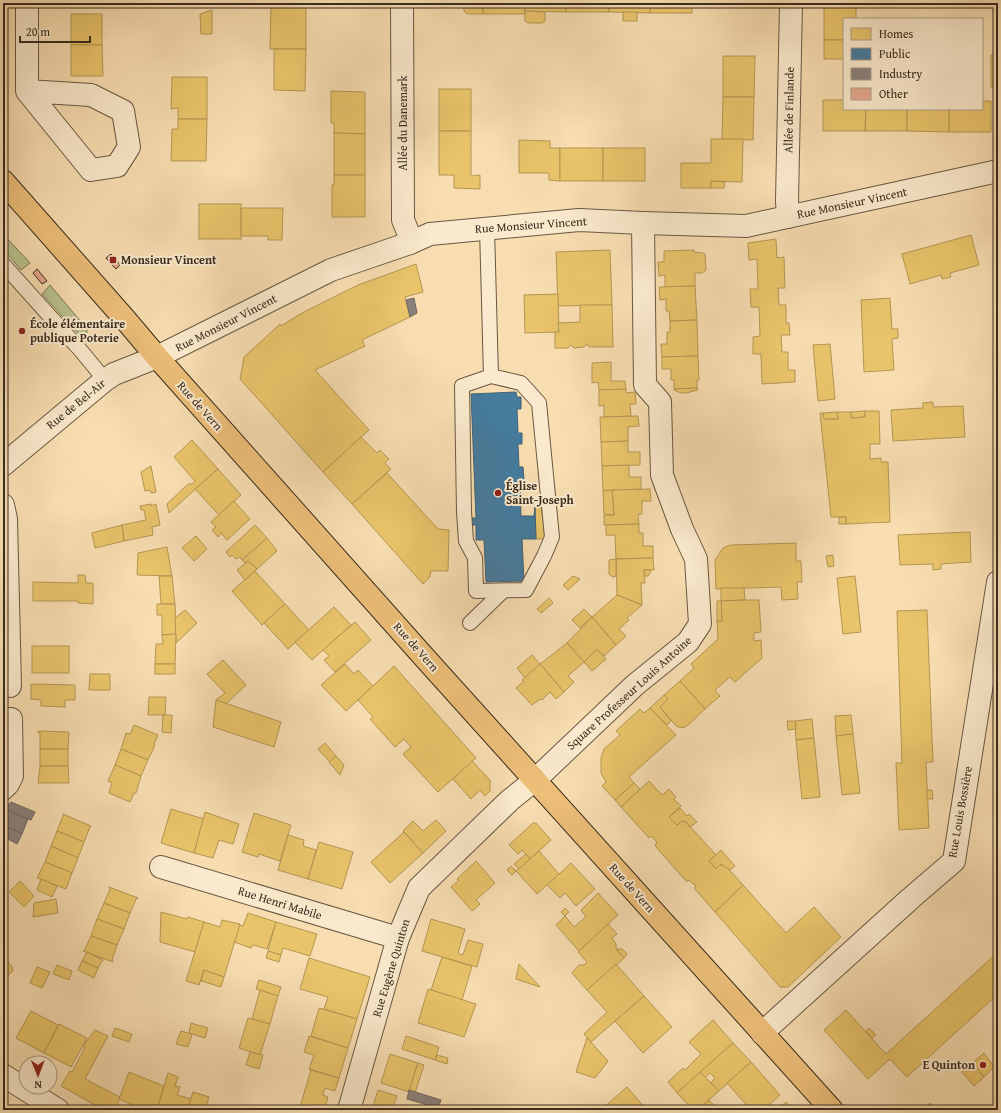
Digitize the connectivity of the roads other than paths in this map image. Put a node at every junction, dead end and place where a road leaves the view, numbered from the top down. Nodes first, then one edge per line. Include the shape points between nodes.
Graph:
1 (27, 3) edge
2 (402, 3) edge
3 (792, 3) edge
4 (27, 91) junction
5 (998, 171) edge
6 (3, 182) edge
7 (788, 217) junction
8 (643, 223) junction
9 (487, 228) junction
10 (410, 243) junction
11 (3, 264) edge
12 (157, 357) junction
13 (491, 376) junction
14 (105, 380) junction
15 (3, 465) edge
16 (3, 505) edge
17 (998, 582) edge
18 (503, 591) junction
19 (470, 623) dead end
20 (10, 686) dead end
21 (11, 719) dead end
22 (535, 780) junction
23 (3, 789) edge
24 (161, 867) dead end
25 (398, 938) junction
26 (762, 1033) junction
27 (3, 1075) edge
28 (58, 1110) edge
29 (349, 1110) edge
30 (832, 1110) edge

1 - 4 street
2 - 10 street, Allée du Danemark via 403,220
3 - 7 street, Allée de Finlande
4 - 4 street via 91,170 116,166 130,147 123,111 91,95
5 - 7 street, Rue Monsieur Vincent
6 - 12 main road, Rue de Vern
7 - 8 street, Rue Monsieur Vincent via 746,226
8 - 9 street, Rue Monsieur Vincent via 579,220
8 - 22 street, Square Professeur Louis Antoine via 645,385 660,402 662,475 696,559 700,624 688,642 635,685
9 - 10 street, Rue Monsieur Vincent via 430,234
9 - 13 lane
10 - 12 street, Rue Monsieur Vincent via 331,270
11 - 14 lane
12 - 14 street, Rue de Bel-Air
12 - 22 main road, Rue de Vern
13 - 18 lane via 462,386 464,512 466,541 475,558 476,591
13 - 18 lane via 522,383 539,402 552,537 526,590
14 - 15 street, Rue de Bel-Air
16 - 20 street via 6,518
17 - 26 street, Rue Louis Bossière via 954,861
18 - 19 lane
21 - 23 street via 12,776
22 - 25 street, Rue Eugène Quinton via 510,800 419,888
22 - 26 main road, Rue de Vern
24 - 25 street, Rue Henri Mabile
25 - 29 street, Rue Eugène Quinton
26 - 30 main road, Rue de Vern
27 - 28 street

